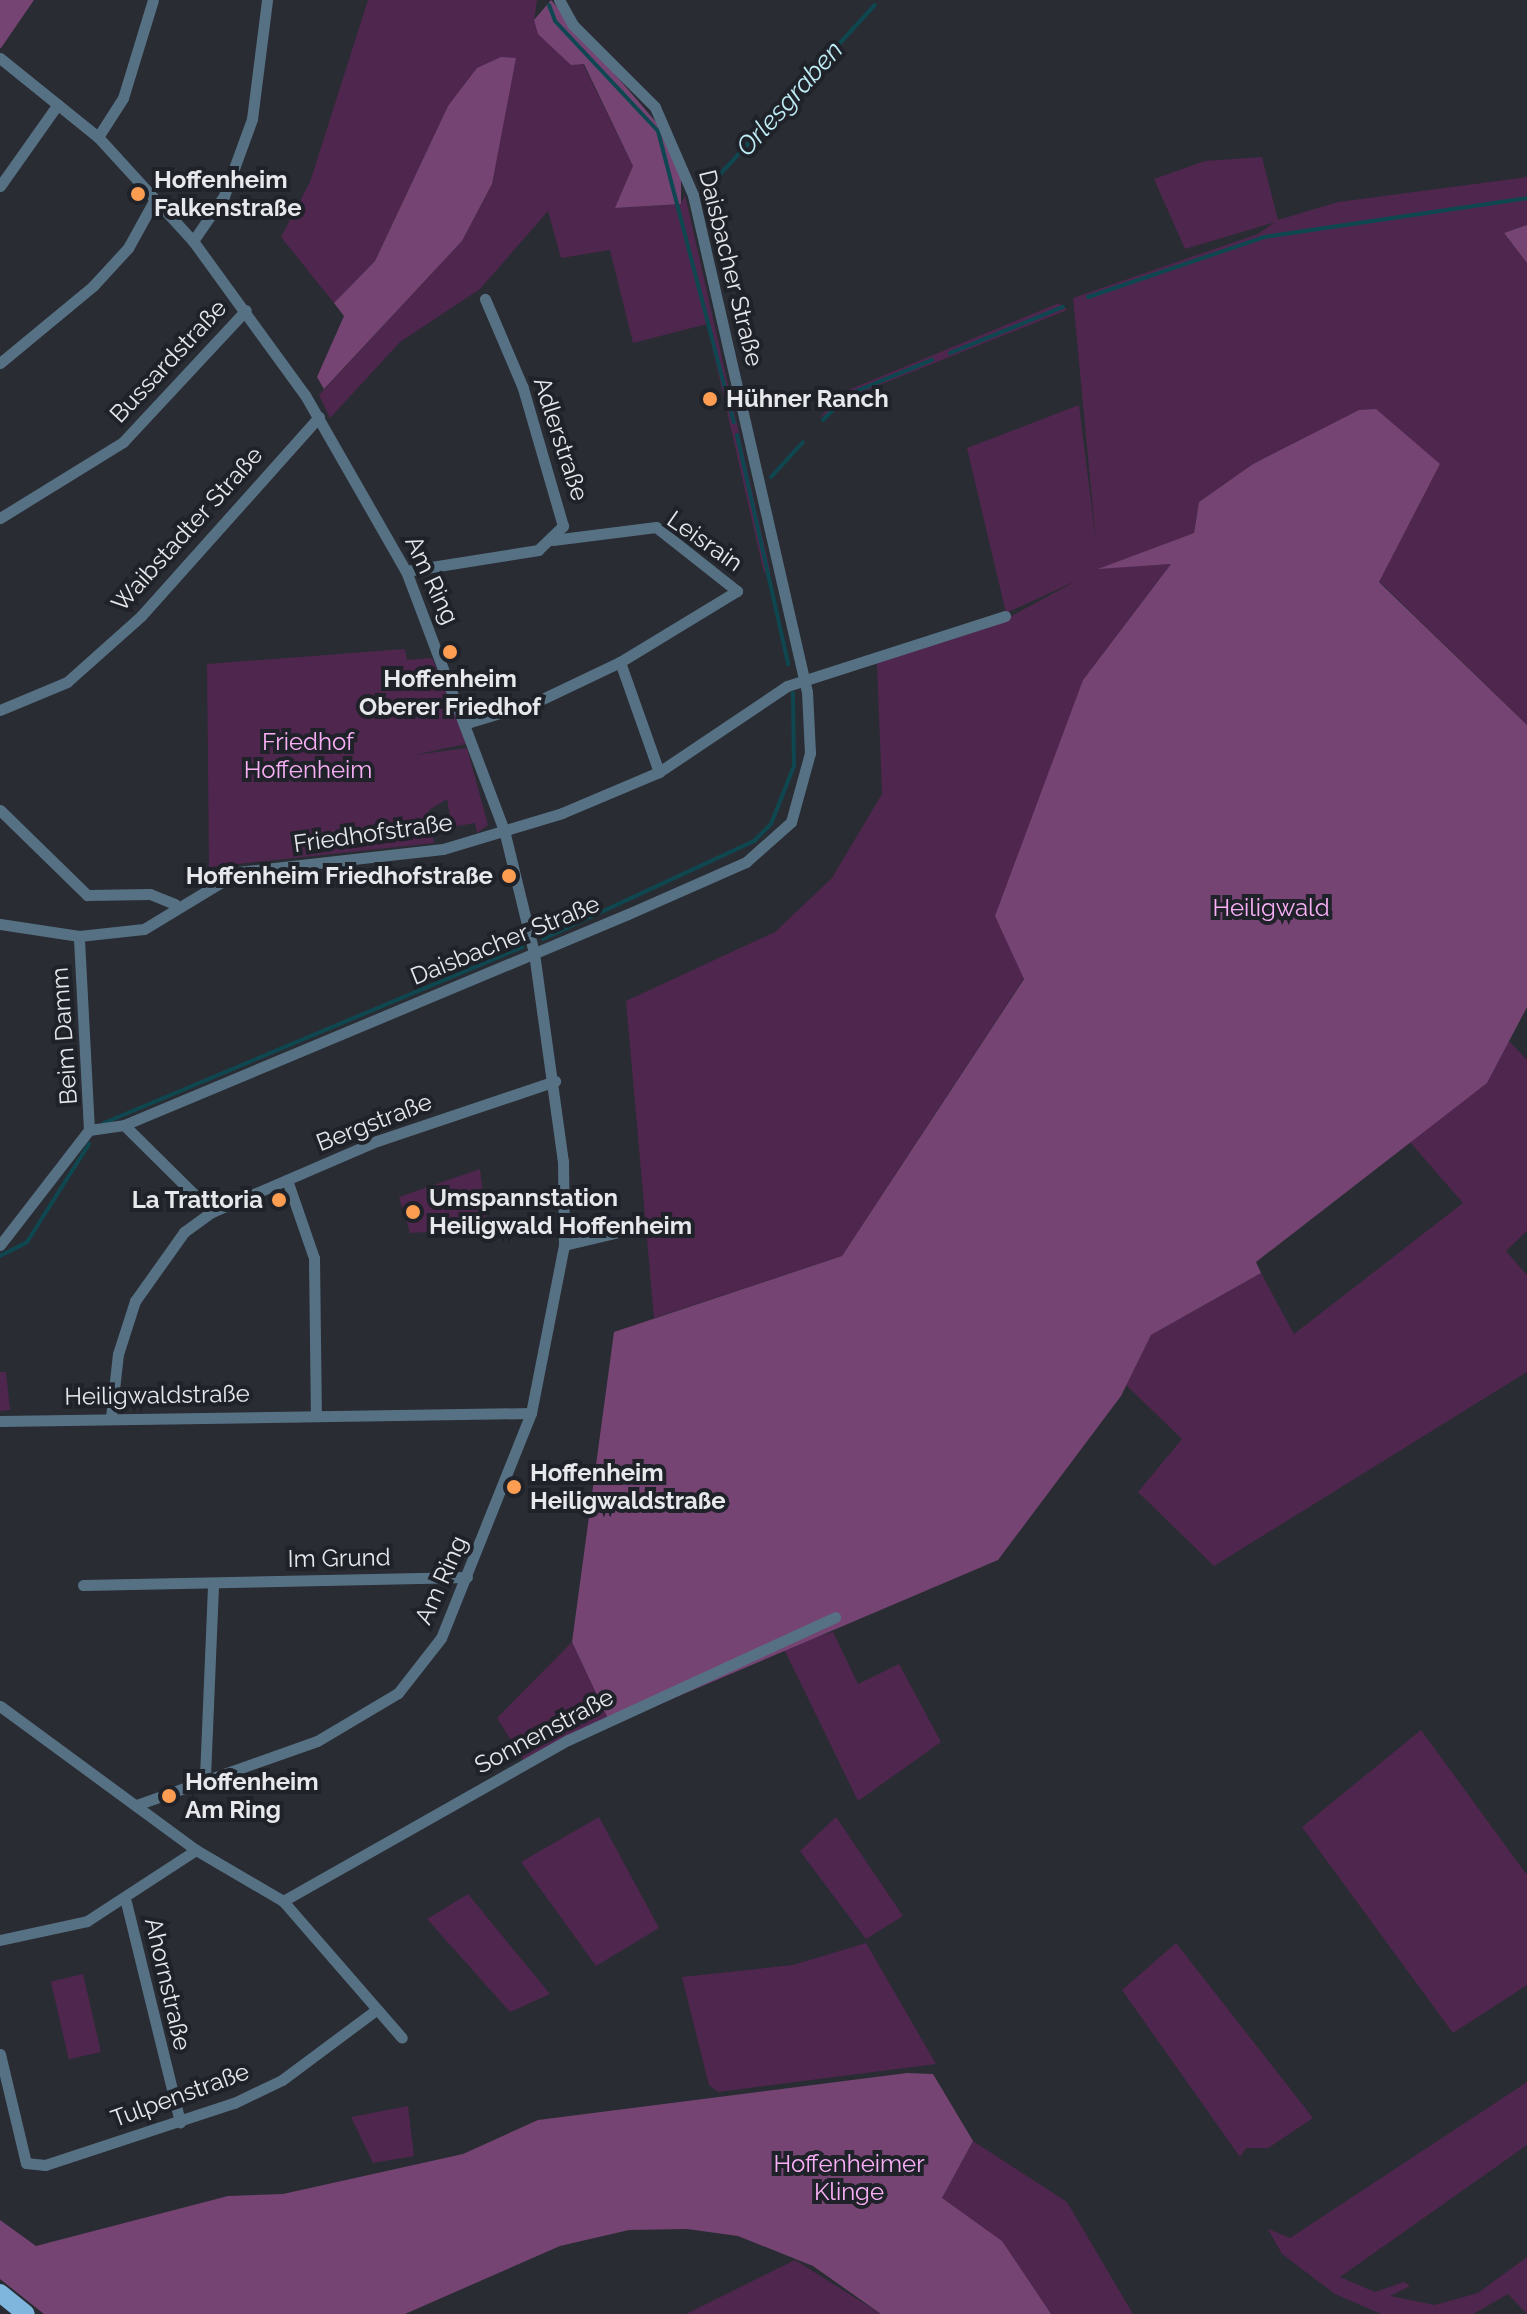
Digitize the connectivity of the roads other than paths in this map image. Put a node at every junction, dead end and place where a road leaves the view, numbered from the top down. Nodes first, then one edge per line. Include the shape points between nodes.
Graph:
1 (153, 0) edge
2 (267, 0) edge
3 (559, 0) edge
4 (0, 58) edge
5 (58, 104) junction
6 (98, 137) junction
7 (0, 186) edge
8 (155, 199) junction
9 (193, 241) junction
10 (485, 299) dead end
11 (246, 310) junction
12 (0, 363) edge
13 (319, 417) junction
14 (0, 518) edge
15 (553, 540) junction
16 (406, 571) junction
17 (1005, 616) dead end
18 (620, 662) junction
19 (804, 680) junction
20 (0, 710) edge
21 (467, 723) junction
22 (659, 772) junction
23 (0, 810) edge
24 (504, 830) junction
25 (175, 904) junction
26 (0, 924) edge
27 (79, 936) junction
28 (534, 953) junction
29 (555, 1081) junction
30 (124, 1125) junction
31 (89, 1130) junction
32 (287, 1180) junction
33 (212, 1212) junction
34 (648, 1225) dead end
35 (0, 1245) edge
36 (564, 1245) junction
37 (531, 1413) junction
38 (316, 1416) junction
39 (111, 1417) junction
40 (0, 1421) edge
41 (467, 1577) junction
42 (213, 1583) junction
43 (83, 1585) dead end
44 (835, 1617) dead end
45 (0, 1706) edge
46 (205, 1777) junction
47 (136, 1805) junction
48 (196, 1850) junction
49 (283, 1901) junction
50 (126, 1902) junction
51 (0, 1940) edge
52 (376, 2010) junction
53 (402, 2038) dead end
54 (0, 2054) edge
55 (180, 2122) junction
56 (0, 2293) edge
57 (26, 2314) edge

1 - 6 street via 123,98
2 - 9 street via 252,119 224,196
3 - 19 street, Daisbacher Straße via 573,25 655,107 685,169
4 - 5 street, Am Ring
5 - 6 street, Am Ring
5 - 7 street
6 - 8 street, Am Ring
8 - 9 street, Am Ring
8 - 12 street via 128,248 93,286
9 - 11 street, Am Ring
10 - 15 street, Adlerstraße via 563,508
11 - 13 street, Am Ring
11 - 14 street, Bussardstraße via 123,442
13 - 16 street, Am Ring
13 - 20 street, Waibstadter Straße via 141,616 67,682
15 - 16 street via 467,566
15 - 18 street, Leisrain via 656,527 737,591
16 - 21 street, Am Ring
17 - 19 street
18 - 21 street via 536,702
18 - 22 street
19 - 22 street, Friedhofstraße
19 - 28 street, Daisbacher Straße via 805,782 791,822 772,842 746,862
21 - 24 street, Am Ring
22 - 24 street, Friedhofstraße
23 - 25 street via 87,895 150,894
24 - 25 street, Friedhofstraße via 443,849 238,872
24 - 28 street, Am Ring
25 - 27 street, Friedhofstraße via 144,929
26 - 27 street, Friedhofstraße
27 - 31 street, Beim Damm
28 - 29 street, Am Ring
28 - 30 street, Daisbacher Straße
29 - 32 street, Bergstraße
29 - 36 street, Am Ring
30 - 31 street, Daisbacher Straße
30 - 33 street
31 - 35 street, Beim Damm
32 - 33 street, Bergstraße
32 - 38 street via 314,1258
33 - 39 street, Bergstraße via 160,1256 135,1301 118,1354
34 - 36 street
36 - 37 street, Am Ring
37 - 38 street, Heiligwaldstraße
37 - 41 street, Am Ring
38 - 39 street, Heiligwaldstraße
39 - 40 street, Heiligwaldstraße
41 - 42 street, Im Grund
41 - 46 street, Am Ring via 441,1638 398,1693 317,1741
42 - 43 street, Im Grund
42 - 46 street
44 - 49 street, Sonnenstraße via 568,1740
45 - 47 street
46 - 47 street, Am Ring
47 - 48 street
48 - 49 street
48 - 50 street
49 - 52 street
50 - 51 street via 87,1921
50 - 55 street, Ahornstraße
52 - 53 street
52 - 55 street, Tulpenstraße via 282,2080
54 - 55 street, Tulpenstraße via 26,2163 45,2165
56 - 57 main road

